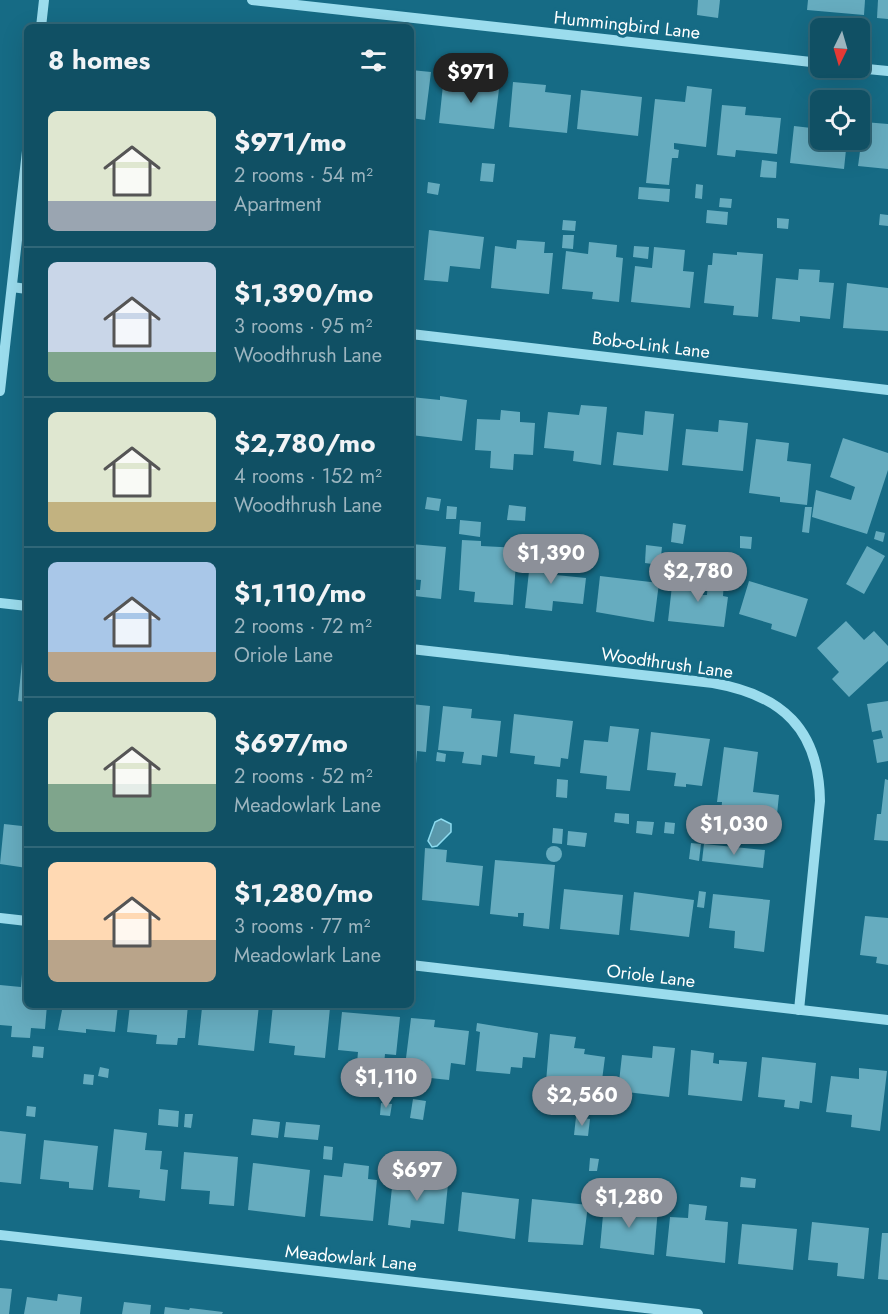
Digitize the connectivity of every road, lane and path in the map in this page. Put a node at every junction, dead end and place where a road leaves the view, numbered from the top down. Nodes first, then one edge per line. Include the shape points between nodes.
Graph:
1 (44, 0) edge
2 (252, 0) edge
3 (41, 24) edge
4 (810, 62) edge
5 (870, 69) edge
6 (888, 71) edge
7 (24, 178) edge
8 (12, 287) junction
9 (24, 289) edge
10 (414, 334) edge
11 (888, 390) edge
12 (0, 391) edge
13 (0, 603) edge
14 (24, 606) edge
15 (414, 649) edge
16 (0, 918) edge
17 (24, 921) edge
18 (414, 965) edge
19 (799, 1010) junction
20 (888, 1020) edge
21 (0, 1235) edge
22 (698, 1314) edge

1 - 3 street
2 - 4 street, Hummingbird Lane
5 - 6 street
7 - 8 street
8 - 9 street
8 - 12 street
10 - 11 street, Bob-o-Link Lane
13 - 14 street
15 - 19 street, Woodthrush Lane via 719,684 756,694 781,709 809,743 819,776 820,807
16 - 17 street
18 - 19 street, Oriole Lane
19 - 20 street, Oriole Lane
21 - 22 street, Meadowlark Lane

